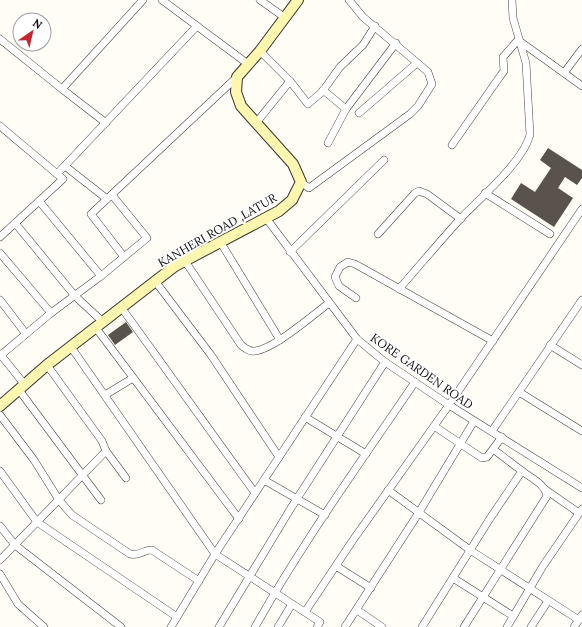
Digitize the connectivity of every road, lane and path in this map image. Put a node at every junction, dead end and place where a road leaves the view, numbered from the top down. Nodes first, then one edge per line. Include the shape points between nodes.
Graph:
1 (143, 0) edge
2 (162, 0) edge
3 (260, 0) edge
4 (298, 0) edge
5 (349, 0) edge
6 (512, 0) edge
7 (284, 17) junction
8 (197, 26) junction
9 (375, 26) junction
10 (0, 39) edge
11 (518, 40) junction
12 (396, 44) junction
13 (582, 49) edge
14 (260, 51) junction
15 (417, 63) junction
16 (248, 64) junction
17 (564, 73) junction
18 (238, 77) junction
19 (290, 82) junction
20 (582, 86) edge
21 (62, 89) junction
22 (323, 90) junction
23 (346, 109) junction
24 (359, 113) dead end
25 (106, 123) junction
26 (256, 123) junction
27 (0, 126) edge
28 (328, 143) dead end
29 (452, 145) dead end
30 (384, 160) dead end
31 (65, 166) junction
32 (57, 174) junction
33 (302, 182) junction
34 (485, 194) junction
35 (109, 197) junction
36 (39, 201) junction
37 (582, 209) edge
38 (266, 218) junction
39 (461, 219) junction
40 (15, 223) junction
41 (378, 234) dead end
42 (550, 234) dead end
43 (0, 237) edge
44 (221, 243) junction
45 (290, 252) junction
46 (0, 253) edge
47 (124, 257) junction
48 (185, 261) junction
49 (101, 276) junction
50 (155, 281) junction
51 (399, 289) junction
52 (75, 296) junction
53 (356, 298) dead end
54 (0, 300) edge
55 (582, 300) edge
56 (329, 303) junction
57 (121, 306) junction
58 (51, 313) junction
59 (99, 325) junction
60 (26, 334) junction
61 (357, 339) junction
62 (280, 340) junction
63 (492, 341) junction
64 (550, 346) junction
65 (71, 347) junction
66 (0, 354) edge
67 (385, 362) junction
68 (47, 365) junction
69 (582, 365) edge
70 (133, 378) junction
71 (415, 382) junction
72 (22, 388) junction
73 (519, 392) junction
74 (105, 395) junction
75 (449, 405) junction
76 (0, 406) edge
77 (0, 415) edge
78 (305, 417) junction
79 (474, 421) junction
80 (434, 426) junction
81 (492, 431) junction
82 (582, 431) edge
83 (337, 436) junction
84 (502, 438) junction
85 (460, 444) junction
86 (493, 449) junction
87 (106, 451) junction
88 (366, 454) junction
89 (279, 457) junction
90 (0, 471) edge
91 (522, 471) junction
92 (82, 476) junction
93 (126, 478) dead end
94 (264, 480) junction
95 (582, 488) edge
96 (388, 490) junction
97 (546, 490) junction
98 (255, 493) junction
99 (297, 498) junction
100 (59, 500) junction
101 (102, 500) dead end
102 (580, 511) edge
103 (418, 514) junction
104 (325, 515) junction
105 (238, 519) junction
106 (37, 522) junction
107 (0, 526) edge
108 (15, 545) junction
109 (470, 550) junction
110 (215, 554) junction
111 (0, 560) edge
112 (336, 566) junction
113 (500, 570) junction
114 (0, 574) edge
115 (249, 577) junction
116 (453, 578) junction
117 (199, 581) junction
118 (371, 588) junction
119 (530, 589) junction
120 (274, 593) junction
121 (483, 597) junction
122 (548, 600) junction
123 (292, 604) junction
124 (357, 610) junction
125 (305, 612) junction
126 (513, 616) junction
127 (177, 617) junction
128 (580, 618) edge
129 (319, 625) edge
130 (44, 627) edge
131 (121, 627) edge
132 (171, 627) edge
133 (218, 627) edge
134 (255, 627) edge
135 (278, 627) edge
136 (327, 627) edge
137 (345, 627) edge
138 (382, 627) edge
139 (422, 627) edge
140 (464, 627) edge
141 (506, 627) edge
142 (531, 627) edge
143 (574, 627) edge

1 - 21 street
2 - 8 street
3 - 7 street
4 - 7 street
5 - 9 street
6 - 11 street
7 - 14 street
8 - 16 street
8 - 25 street
9 - 12 street
9 - 22 street via 363,45 340,67
10 - 21 street
11 - 17 street
11 - 29 street via 503,57 504,71
11 - 34 street via 526,63 530,135 523,152
12 - 15 street
12 - 23 street
13 - 17 street
14 - 16 street
14 - 19 street
15 - 24 street
15 - 33 street via 428,72 432,84 418,106 399,123 309,188
16 - 18 street
17 - 20 street
18 - 26 street via 236,92 241,106
18 - 35 street
19 - 22 street via 308,104
19 - 26 street
21 - 25 street
22 - 23 street
23 - 28 street
25 - 31 street
26 - 33 street via 293,164
27 - 32 street
30 - 45 street
31 - 32 street
31 - 35 street
32 - 36 street via 63,179
33 - 38 street, KANHERI ROAD ,LATUR via 292,200
34 - 39 street
34 - 42 street
35 - 47 street via 91,214
35 - 47 street via 147,238
36 - 40 street
36 - 49 street
37 - 63 street
38 - 44 street, KANHERI ROAD ,LATUR
38 - 45 street, KORE GARDEN ROAD
39 - 41 street via 419,191
39 - 51 street
40 - 43 street
40 - 52 street
44 - 48 street, KANHERI ROAD ,LATUR
44 - 62 street
45 - 56 street, KORE GARDEN ROAD
46 - 58 street
47 - 49 street
48 - 50 street, KANHERI ROAD ,LATUR
48 - 62 street via 241,345 250,351 256,351
49 - 52 street
50 - 57 street, KANHERI ROAD ,LATUR
50 - 89 street via 211,355
51 - 53 street via 348,262 340,268 335,277 339,286
51 - 63 street
52 - 58 street
52 - 59 street
54 - 60 street
55 - 64 street
56 - 61 street, KORE GARDEN ROAD
56 - 62 street
57 - 59 street, KANHERI ROAD ,LATUR
57 - 98 street
58 - 60 street
59 - 65 street, KANHERI ROAD ,LATUR
59 - 70 street
60 - 66 street
61 - 67 street, KORE GARDEN ROAD
61 - 78 street
63 - 75 street
64 - 69 street
64 - 73 street
65 - 68 street, KANHERI ROAD ,LATUR
65 - 74 street
66 - 72 street
67 - 71 street, KORE GARDEN ROAD
67 - 83 street
68 - 72 street, KANHERI ROAD ,LATUR
68 - 87 street via 102,441
70 - 74 street
70 - 105 street
71 - 75 street, KORE GARDEN ROAD
71 - 88 street
72 - 76 street, KANHERI ROAD ,LATUR
72 - 92 street
73 - 81 street
73 - 82 street
74 - 110 street
75 - 79 street, KORE GARDEN ROAD
75 - 80 street
77 - 100 street via 34,460
78 - 83 street
78 - 89 street
79 - 81 street, KORE GARDEN ROAD
79 - 85 street
80 - 85 street
80 - 96 street
81 - 84 street, KORE GARDEN ROAD
83 - 88 street
83 - 99 street
84 - 86 street
84 - 95 street, KORE GARDEN ROAD
85 - 86 street via 482,458 487,457
85 - 103 street
86 - 91 street
87 - 92 street
87 - 93 street
88 - 104 street
89 - 94 street
90 - 106 street
91 - 97 street
91 - 109 street
92 - 100 street
92 - 101 street
94 - 98 street
94 - 99 street
96 - 103 street
96 - 112 street
97 - 102 street
97 - 113 street via 545,500
98 - 105 street
99 - 104 street
99 - 115 street
100 - 106 street
100 - 117 street via 72,515 127,552 135,556 152,550
102 - 119 street
103 - 109 street
103 - 118 street
104 - 120 street
105 - 110 street
106 - 108 street
106 - 127 street
107 - 108 street
108 - 111 street
108 - 131 street
109 - 113 street
109 - 116 street
110 - 115 street
110 - 117 street
112 - 118 street
112 - 125 street
113 - 119 street
113 - 121 street
114 - 130 street via 18,604
115 - 120 street
115 - 133 street
116 - 121 street
116 - 139 street
117 - 127 street
118 - 124 street
119 - 122 street
119 - 126 street
120 - 123 street
120 - 134 street
121 - 126 street
121 - 140 street
122 - 128 street
122 - 142 street
123 - 125 street
123 - 135 street
124 - 137 street
124 - 138 street
125 - 129 street
126 - 141 street
127 - 132 street
128 - 143 street
129 - 136 street

